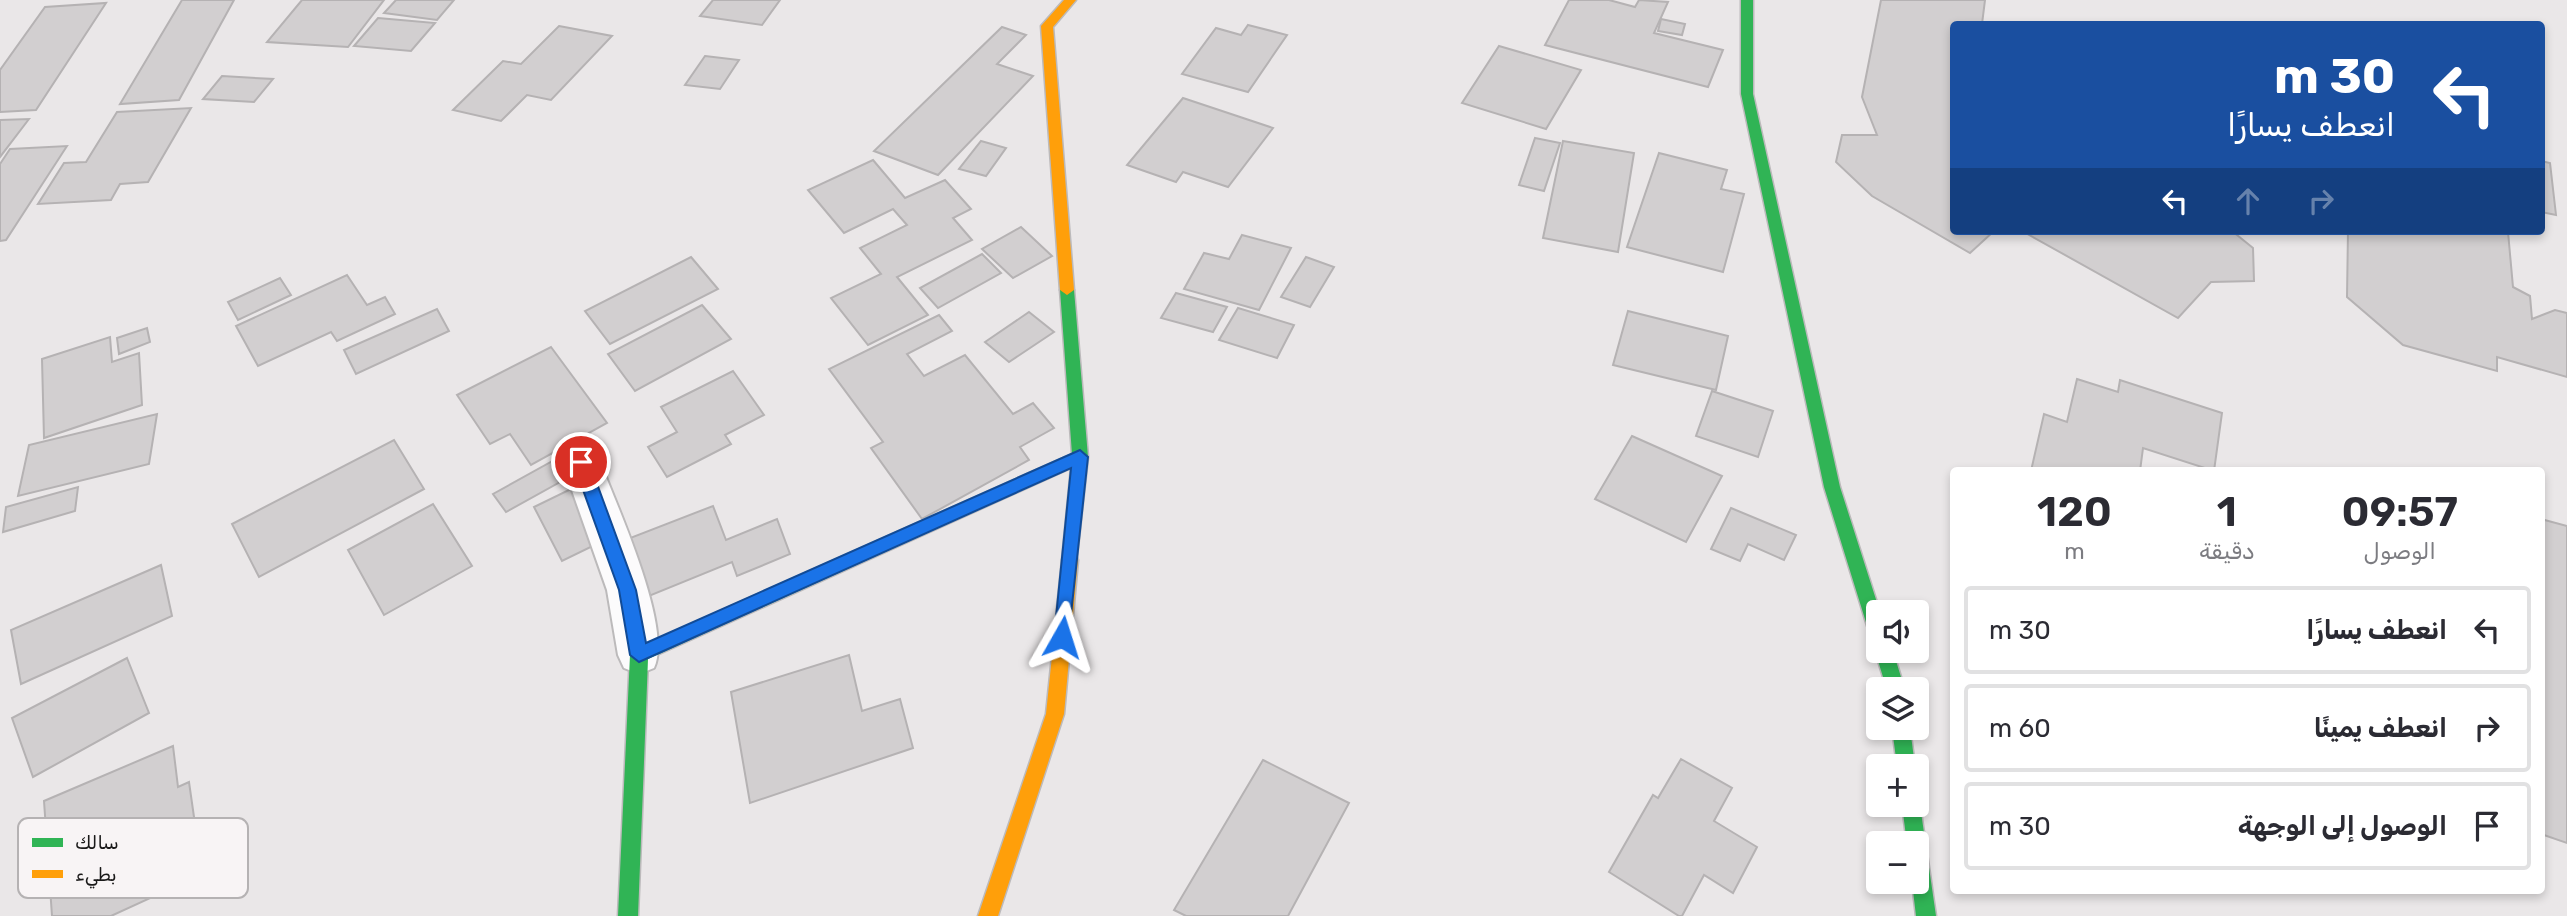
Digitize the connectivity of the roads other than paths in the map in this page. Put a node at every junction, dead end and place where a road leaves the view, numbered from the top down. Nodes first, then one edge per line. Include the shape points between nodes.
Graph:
1 (1070, 0) edge
2 (1747, 0) edge
3 (1080, 457) junction
4 (581, 462) dead end
5 (1868, 600) edge
6 (639, 655) junction
7 (1913, 817) edge
8 (628, 916) edge
9 (988, 916) edge
10 (1926, 916) edge

1 - 3 street via 1047,26
2 - 5 street via 1747,94 1832,487
3 - 6 street
3 - 9 street via 1055,714
4 - 6 street via 628,590
6 - 8 street
7 - 10 street

